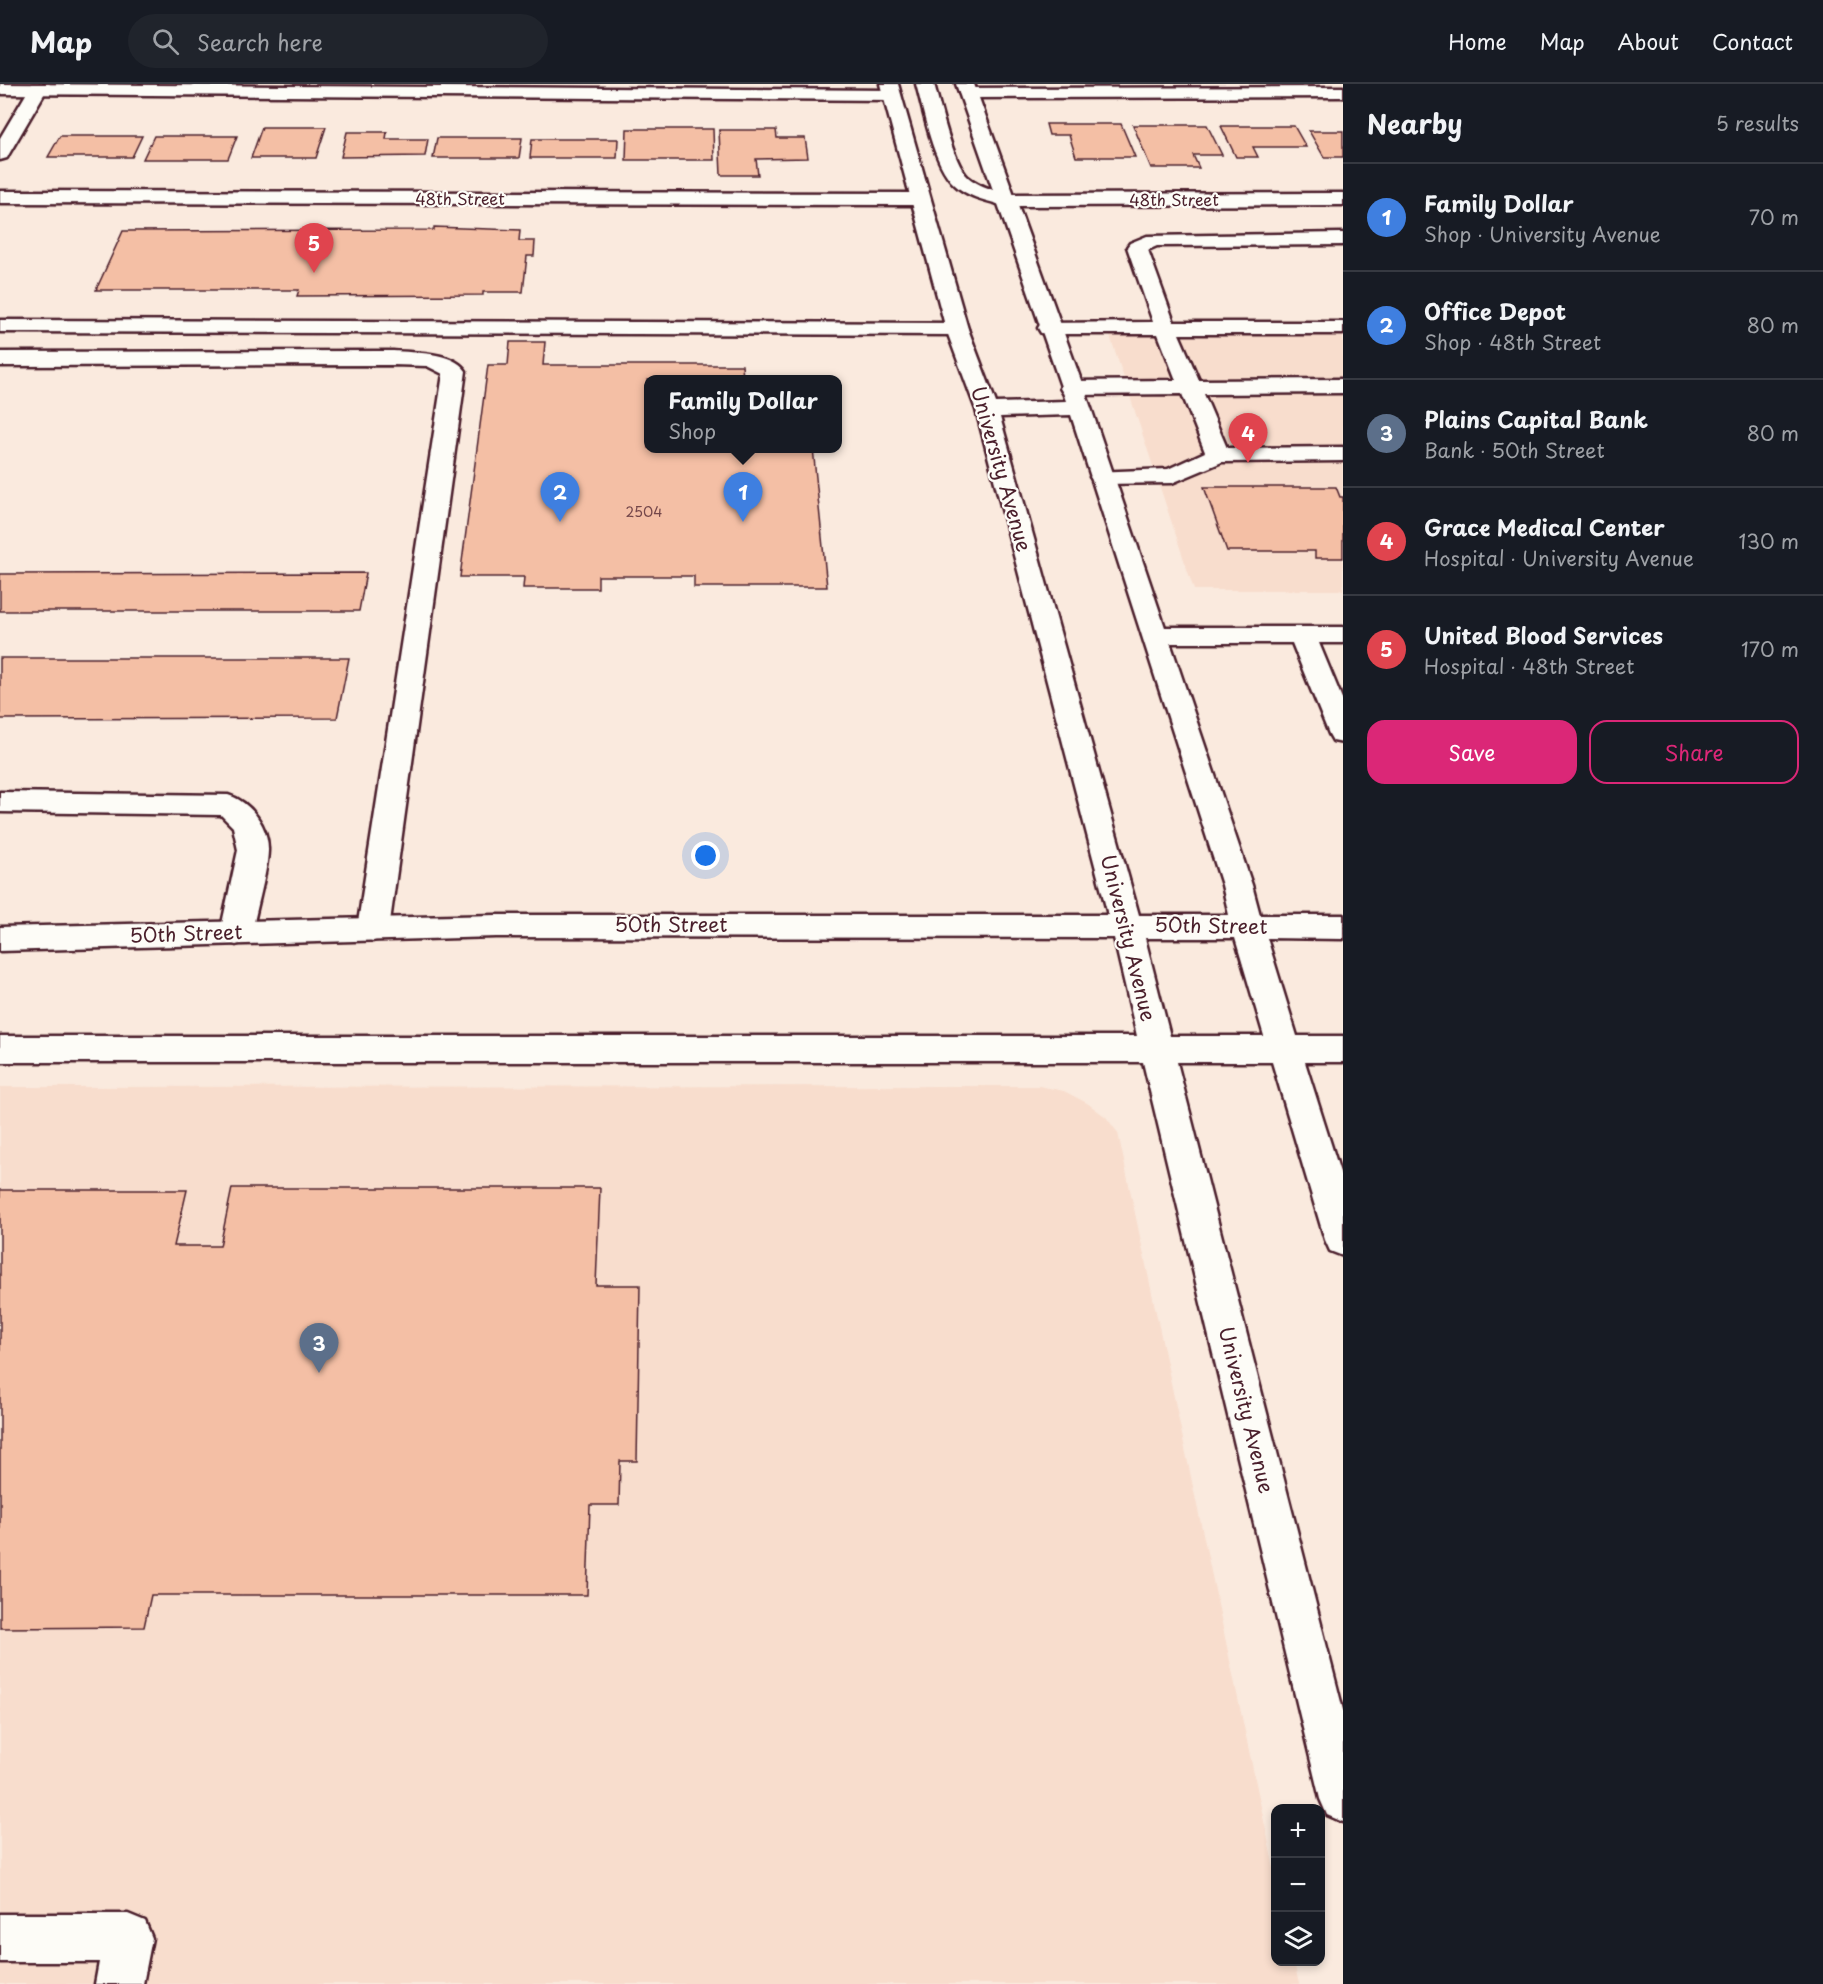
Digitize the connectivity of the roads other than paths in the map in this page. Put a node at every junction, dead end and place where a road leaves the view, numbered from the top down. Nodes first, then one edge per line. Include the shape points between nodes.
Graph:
1 (925, 84) edge
2 (39, 87) edge
3 (966, 88) edge
4 (0, 89) edge
5 (891, 89) edge
6 (1343, 92) edge
7 (0, 154) edge
8 (0, 197) edge
9 (920, 199) junction
10 (1004, 200) junction
11 (1343, 200) edge
12 (1343, 239) edge
13 (0, 326) edge
14 (1049, 328) junction
15 (1166, 328) junction
16 (1343, 328) edge
17 (957, 329) junction
18 (0, 359) edge
19 (1343, 387) edge
20 (1190, 388) junction
21 (1075, 398) junction
22 (987, 410) junction
23 (1343, 453) edge
24 (1218, 455) junction
25 (1102, 477) junction
26 (1343, 635) edge
27 (1155, 636) junction
28 (1302, 636) junction
29 (1343, 734) edge
30 (0, 802) edge
31 (1126, 925) junction
32 (1247, 926) junction
33 (1343, 927) edge
34 (373, 929) junction
35 (236, 933) junction
36 (0, 939) edge
37 (1155, 1047) junction
38 (0, 1048) edge
39 (1286, 1049) junction
40 (1343, 1049) edge
41 (1343, 1240) edge
42 (1343, 1799) edge
43 (0, 1938) edge
44 (119, 1984) edge

1 - 10 main road via 959,179
2 - 4 main road
2 - 5 main road
2 - 7 main road
3 - 6 main road
3 - 10 main road
5 - 9 main road, University Avenue
8 - 9 main road, 48th Street
9 - 17 main road, University Avenue
10 - 11 main road, 48th Street
10 - 14 main road
12 - 15 main road via 1154,240 1137,247
13 - 17 main road
14 - 15 main road
14 - 21 main road
15 - 16 main road
15 - 20 main road
17 - 22 main road, University Avenue
18 - 34 main road via 393,358 431,360 455,371
19 - 20 main road
20 - 21 main road
20 - 24 main road
21 - 22 main road
21 - 25 main road
22 - 31 main road, University Avenue
23 - 24 main road
24 - 25 main road via 1172,476
25 - 27 main road
26 - 28 main road
27 - 28 main road
27 - 32 main road
28 - 29 main road
30 - 35 main road via 228,805 247,823 253,850
31 - 32 main road, 50th Street
31 - 34 main road, 50th Street
31 - 37 main road, University Avenue
32 - 33 main road, 50th Street
32 - 39 main road
34 - 35 main road, 50th Street
35 - 36 main road, 50th Street
37 - 38 main road
37 - 39 main road
37 - 42 main road, University Avenue
39 - 40 main road
39 - 41 main road
43 - 44 main road via 128,1938

